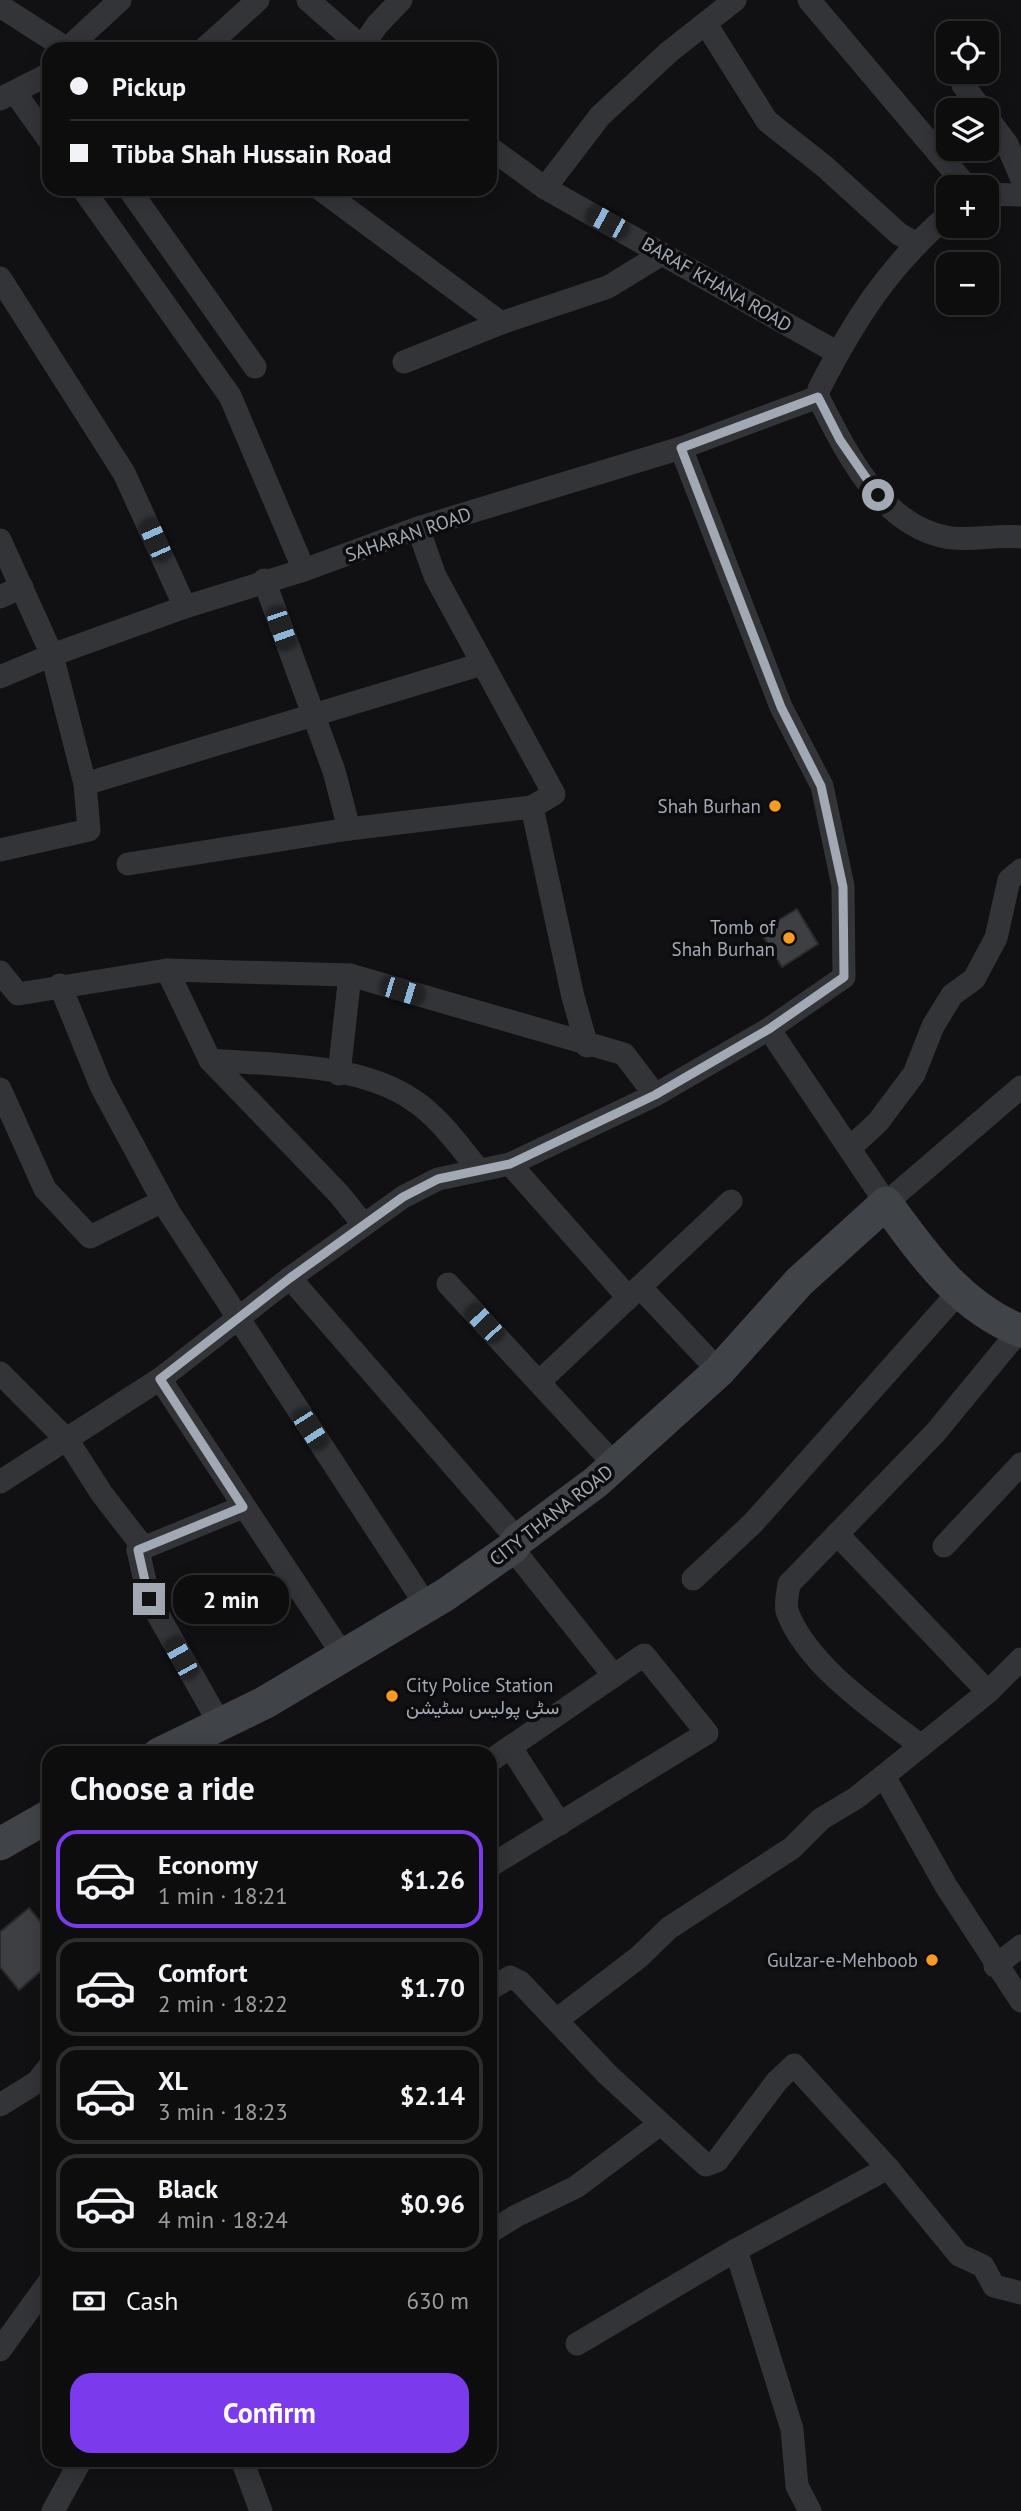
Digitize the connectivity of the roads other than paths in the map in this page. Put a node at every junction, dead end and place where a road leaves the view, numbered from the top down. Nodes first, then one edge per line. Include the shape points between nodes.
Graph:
1 (120, 0) edge
2 (258, 0) edge
3 (308, 0) edge
4 (401, 0) edge
5 (735, 0) edge
6 (808, 0) edge
7 (5, 12) edge
8 (706, 24) junction
9 (55, 42) edge
10 (75, 42) edge
11 (212, 42) edge
12 (356, 42) edge
13 (367, 42) edge
14 (42, 78) edge
15 (963, 85) dead end
16 (8, 96) edge
17 (973, 98) edge
18 (42, 132) edge
19 (999, 133) edge
20 (497, 153) edge
21 (957, 175) edge
22 (1021, 177) edge
23 (545, 188) junction
24 (999, 194) edge
25 (1021, 195) edge
26 (88, 196) edge
27 (134, 196) edge
28 (329, 196) edge
29 (936, 225) edge
30 (915, 243) junction
31 (662, 254) junction
32 (0, 278) edge
33 (501, 323) junction
34 (838, 353) junction
35 (404, 362) dead end
36 (256, 367) dead end
37 (818, 397) junction
38 (681, 448) junction
39 (418, 528) junction
40 (1021, 537) edge
41 (0, 540) edge
42 (304, 570) junction
43 (264, 580) junction
44 (22, 587) junction
45 (0, 597) edge
46 (185, 607) junction
47 (52, 655) junction
48 (482, 664) junction
49 (0, 677) edge
50 (313, 715) junction
51 (85, 784) junction
52 (532, 807) junction
53 (349, 828) junction
54 (0, 850) edge
55 (128, 864) dead end
56 (1021, 870) edge
57 (167, 970) junction
58 (0, 972) edge
59 (350, 975) junction
60 (60, 985) junction
61 (769, 1029) junction
62 (587, 1046) junction
63 (210, 1060) junction
64 (339, 1074) junction
65 (1021, 1087) edge
66 (0, 1089) edge
67 (655, 1095) junction
68 (850, 1148) junction
69 (510, 1164) junction
70 (479, 1170) junction
71 (163, 1200) junction
72 (731, 1201) dead end
73 (886, 1203) junction
74 (363, 1224) junction
75 (290, 1278) junction
76 (448, 1284) dead end
77 (633, 1292) junction
78 (959, 1292) junction
79 (237, 1318) junction
80 (1020, 1331) edge
81 (719, 1371) junction
82 (0, 1373) edge
83 (160, 1379) junction
84 (539, 1382) junction
85 (68, 1441) junction
86 (1021, 1464) edge
87 (615, 1465) junction
88 (0, 1482) edge
89 (243, 1507) junction
90 (837, 1534) junction
91 (515, 1544) junction
92 (944, 1546) dead end
93 (138, 1550) junction
94 (693, 1579) dead end
95 (426, 1605) junction
96 (343, 1655) junction
97 (1021, 1659) edge
98 (614, 1676) junction
99 (988, 1692) junction
100 (220, 1724) junction
101 (177, 1746) edge
102 (921, 1746) junction
103 (511, 1748) junction
104 (497, 1757) edge
105 (884, 1776) junction
106 (42, 1820) edge
107 (561, 1824) junction
108 (0, 1844) edge
109 (497, 1862) edge
110 (1021, 1946) edge
111 (996, 1966) junction
112 (497, 1985) edge
113 (1021, 2001) edge
114 (558, 2019) junction
115 (42, 2076) edge
116 (0, 2105) edge
117 (660, 2124) junction
118 (888, 2168) junction
119 (497, 2228) edge
120 (736, 2250) junction
121 (1021, 2293) edge
122 (42, 2296) edge
123 (577, 2344) dead end
124 (0, 2350) edge
125 (77, 2467) edge
126 (245, 2467) edge
127 (53, 2511) edge
128 (261, 2511) edge
129 (810, 2511) edge

1 - 10 street
2 - 11 street
3 - 12 street
4 - 13 street
5 - 8 street
6 - 21 street
7 - 9 street
8 - 23 street via 600,116
8 - 30 street via 767,121
14 - 16 street
15 - 17 street
16 - 18 street
19 - 22 street
20 - 23 street, BARAF KHANA ROAD
23 - 31 street, BARAF KHANA ROAD
24 - 25 street
26 - 42 street via 230,397
27 - 36 street
28 - 33 street
29 - 30 street
30 - 34 street via 861,310
31 - 33 street via 608,288
31 - 34 street, BARAF KHANA ROAD
32 - 46 street via 124,473
33 - 35 street
34 - 37 street
37 - 38 street, SAHARAN ROAD
37 - 40 street via 840,440 878,495 912,527 947,537
38 - 39 street, SAHARAN ROAD
38 - 61 street via 781,707 821,786 843,887 844,977
39 - 42 street, SAHARAN ROAD
39 - 48 street via 435,576
41 - 44 street
42 - 43 street, SAHARAN ROAD
43 - 46 street, SAHARAN ROAD
43 - 50 street
44 - 45 street
44 - 47 street
46 - 47 street, SAHARAN ROAD
47 - 49 street, SAHARAN ROAD
47 - 51 street
48 - 50 street
48 - 52 street via 554,794
50 - 51 street
50 - 53 street
51 - 54 street via 89,830
52 - 53 street
52 - 62 street
53 - 55 street
56 - 68 street via 1009,880 996,938 974,979 953,995 933,1026 914,1073 878,1122
57 - 59 street
57 - 60 street
57 - 63 street
58 - 60 street via 18,994
59 - 62 street
59 - 64 street
60 - 71 street via 102,1086
61 - 67 street
61 - 68 street
62 - 67 street via 624,1055
63 - 64 street
63 - 74 street
64 - 70 street via 376,1081 413,1100
65 - 73 street
66 - 71 street via 45,1189 90,1237
67 - 69 street
68 - 73 street
69 - 70 street
69 - 77 street
70 - 74 street via 438,1179
71 - 79 street
72 - 77 street
73 - 78 street
73 - 81 street, CITY THANA ROAD via 799,1282
74 - 75 street
75 - 79 street
75 - 91 street
76 - 84 street
77 - 81 street
77 - 84 street
78 - 80 street
78 - 94 street via 753,1523
79 - 83 street
79 - 95 street
80 - 90 street via 935,1433
81 - 87 street, CITY THANA ROAD
82 - 85 street
83 - 85 street
83 - 89 street
84 - 87 street
85 - 88 street
85 - 93 street via 140,1543
86 - 92 street
87 - 91 street, CITY THANA ROAD
89 - 93 street
89 - 96 street
90 - 99 street
90 - 102 street via 789,1584 786,1608 822,1663
91 - 95 street, CITY THANA ROAD
91 - 98 street
93 - 100 street via 149,1599
95 - 96 street, CITY THANA ROAD
96 - 100 street, CITY THANA ROAD
97 - 99 street
98 - 103 street
98 - 107 street via 644,1655 707,1733
99 - 102 street
100 - 101 street, CITY THANA ROAD
102 - 105 street
103 - 104 street
103 - 107 street
105 - 111 street
105 - 114 street via 821,1819 792,1848 669,1928
106 - 108 street
107 - 109 street
110 - 111 street
111 - 113 street
112 - 114 street via 515,1979
114 - 117 street
115 - 116 street
117 - 118 street via 711,2165 794,2064
117 - 119 street via 576,2187
118 - 120 street
118 - 121 street via 959,2255 983,2266 994,2286
120 - 123 street
120 - 129 street via 792,2429 797,2486
122 - 124 street
125 - 127 street
126 - 128 street

